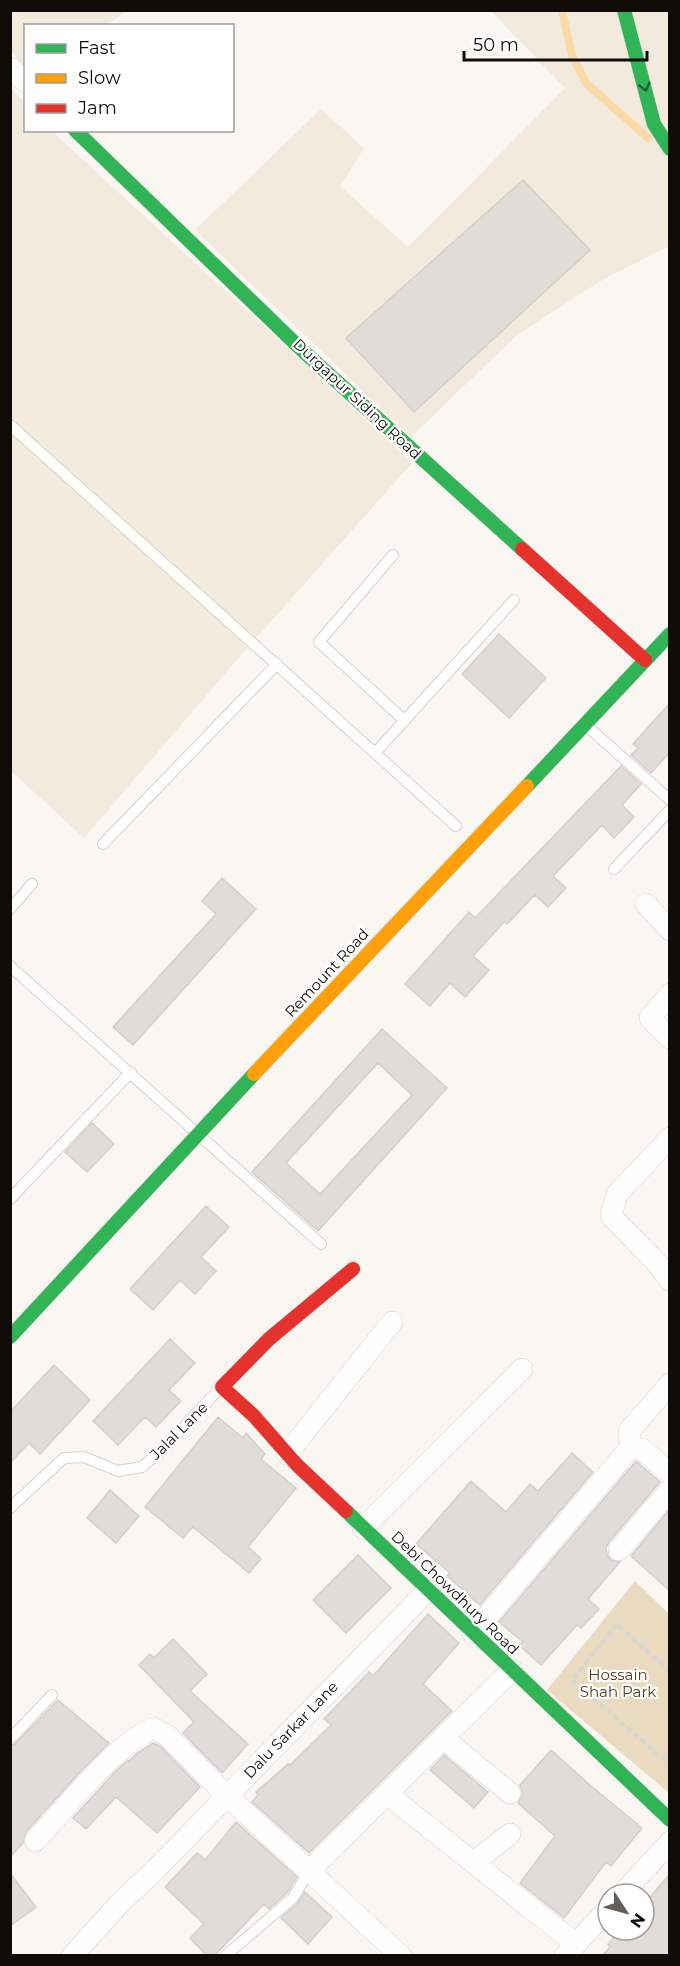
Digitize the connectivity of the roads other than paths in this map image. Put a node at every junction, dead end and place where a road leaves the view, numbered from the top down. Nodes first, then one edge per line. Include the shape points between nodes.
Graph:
1 (624, 10) edge
2 (10, 68) edge
3 (24, 80) edge
4 (77, 132) edge
5 (669, 149) edge
6 (10, 425) edge
7 (393, 555) dead end
8 (514, 600) dead end
9 (669, 634) edge
10 (645, 660) junction
11 (277, 664) junction
12 (405, 720) junction
13 (585, 724) junction
14 (375, 753) junction
15 (669, 800) edge
16 (669, 810) edge
17 (456, 826) dead end
18 (103, 843) dead end
19 (614, 869) dead end
20 (32, 884) dead end
21 (646, 904) dead end
22 (10, 909) edge
23 (669, 930) edge
24 (10, 966) edge
25 (669, 994) edge
26 (669, 1038) edge
27 (131, 1072) junction
28 (199, 1133) junction
29 (669, 1138) edge
30 (10, 1199) edge
31 (321, 1244) dead end
32 (663, 1256) edge
33 (353, 1269) dead end
34 (669, 1280) edge
35 (392, 1322) dead end
36 (10, 1337) edge
37 (522, 1369) dead end
38 (669, 1384) edge
39 (222, 1387) junction
40 (631, 1447) junction
41 (287, 1454) junction
42 (669, 1473) edge
43 (669, 1490) edge
44 (10, 1508) edge
45 (363, 1528) junction
46 (619, 1550) dead end
47 (428, 1590) junction
48 (473, 1633) junction
49 (512, 1670) junction
50 (52, 1695) dead end
51 (443, 1738) junction
52 (10, 1739) edge
53 (510, 1792) dead end
54 (387, 1794) junction
55 (227, 1796) junction
56 (669, 1820) edge
57 (510, 1834) dead end
58 (35, 1841) dead end
59 (669, 1842) edge
60 (474, 1862) junction
61 (309, 1871) junction
62 (633, 1882) edge
63 (596, 1922) edge
64 (571, 1950) edge
65 (82, 1952) edge
66 (225, 1956) edge
67 (401, 1956) edge

1 -> 5 street via 654,124
2 - 3 street
4 - 10 street, Durgapur Siding Road via 303,351
6 - 11 lane
7 - 12 lane via 319,642
8 - 12 lane
9 - 10 street, Remount Road
10 - 13 street, Remount Road
11 - 14 lane
11 - 18 lane
12 - 14 lane
13 - 15 lane
13 - 28 street, Remount Road
14 - 17 lane
16 - 19 lane
20 - 22 lane
21 - 23 street
24 - 27 lane
25 - 26 street via 650,1018
27 - 28 lane
27 - 30 lane
28 - 31 lane
28 - 36 street, Remount Road
29 - 32 street via 616,1194 611,1216
32 - 34 street
33 - 39 street via 269,1339
35 - 41 street
37 - 45 street
38 - 40 street via 629,1431
39 - 41 street, Debi Chowdhury Road
39 - 44 lane, Jalal Lane via 142,1467 118,1471 84,1457 64,1458
40 - 42 street via 642,1449
40 - 48 street
41 - 45 street, Debi Chowdhury Road
43 - 46 street
45 - 47 street, Debi Chowdhury Road
47 - 48 street, Debi Chowdhury Road
47 - 55 street, Dalu Sarkar Lane
48 - 49 street, Debi Chowdhury Road
49 - 51 street
49 - 56 street, Debi Chowdhury Road
50 - 52 lane
51 - 53 street
51 - 54 street
54 - 60 street
54 - 61 street
55 - 58 street via 168,1736 153,1728 134,1737
55 - 61 street
55 - 65 street, Dalu Sarkar Lane via 119,1905
57 - 60 street
59 - 62 street
60 - 64 street
61 - 66 lane via 293,1898
61 - 67 street
63 - 64 street

